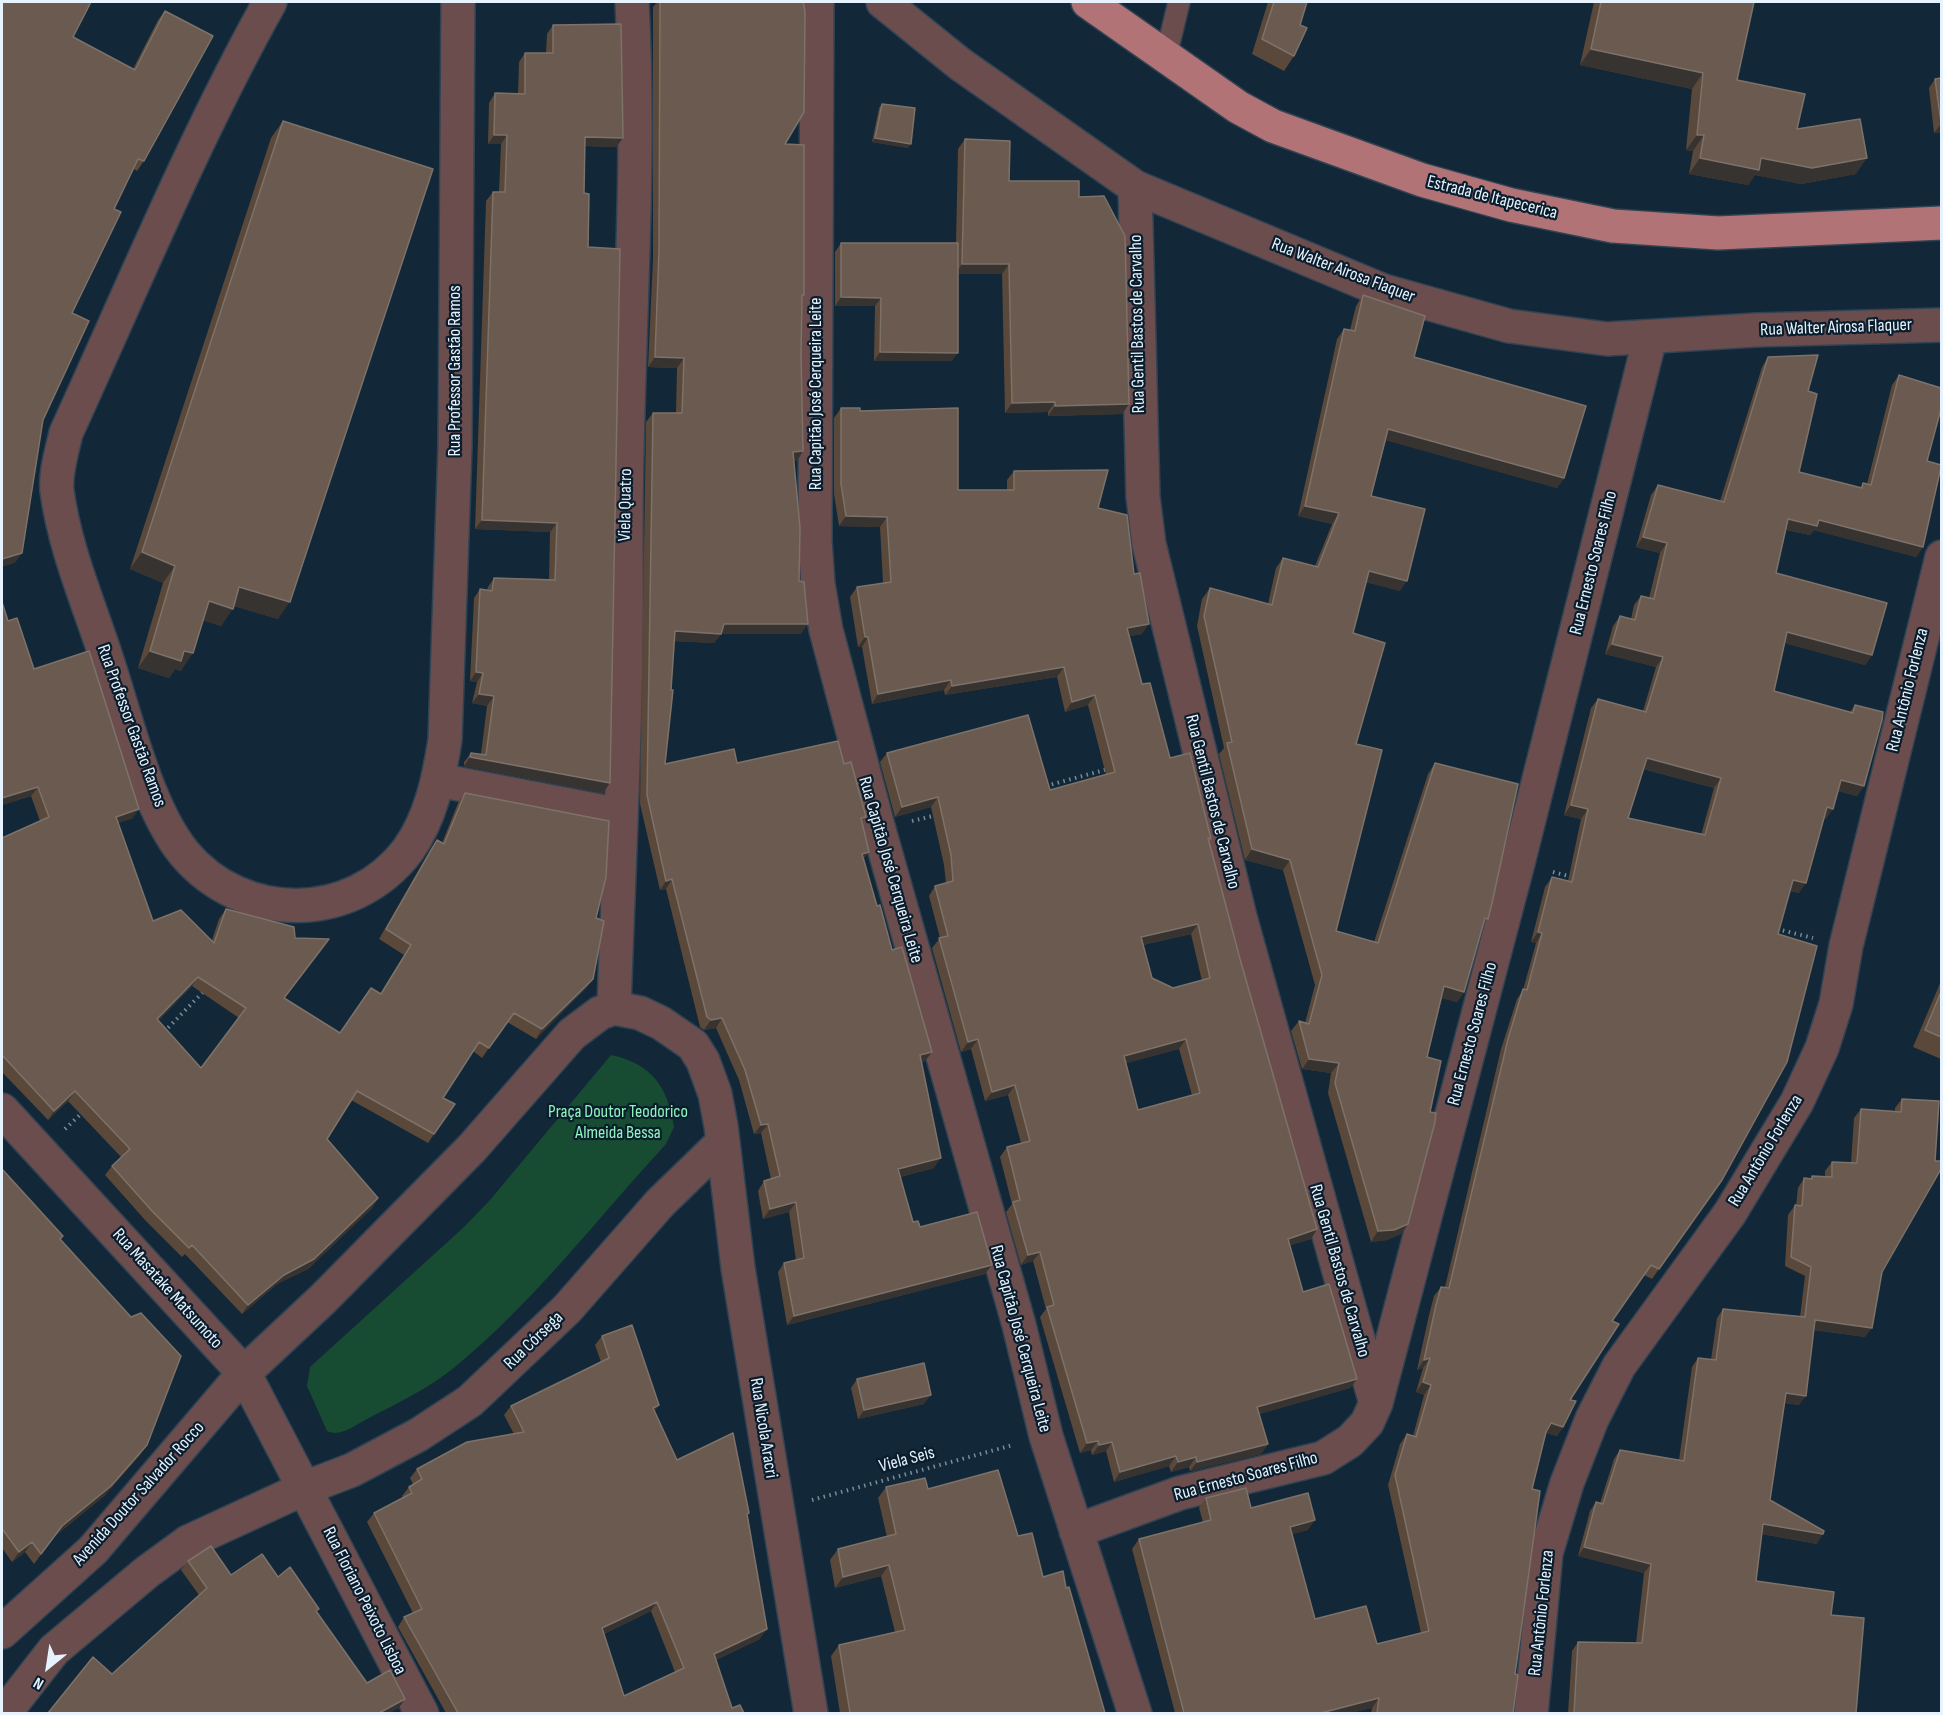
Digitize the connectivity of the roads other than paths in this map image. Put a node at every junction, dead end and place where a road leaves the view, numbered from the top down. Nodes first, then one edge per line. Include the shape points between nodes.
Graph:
1 (270, 2) edge
2 (458, 2) edge
3 (632, 2) edge
4 (817, 2) edge
5 (883, 2) edge
6 (1088, 2) edge
7 (1179, 2) edge
8 (1166, 56) junction
9 (1135, 187) junction
10 (1941, 223) edge
11 (1941, 325) edge
12 (1650, 338) junction
13 (1941, 556) edge
14 (438, 780) junction
15 (621, 815) junction
16 (614, 1008) junction
17 (2, 1110) edge
18 (723, 1142) junction
19 (243, 1373) junction
20 (1376, 1403) junction
21 (305, 1488) junction
22 (1076, 1531) junction
23 (3, 1627) edge
24 (4, 1713) edge
25 (422, 1713) edge
26 (811, 1713) edge
27 (1135, 1713) edge
28 (1531, 1713) edge

1 - 14 street, Rua Professor Gastão Ramos via 205,129 66,433 57,488 64,537 148,783 183,851 215,882 279,906 331,903 356,893 391,869 408,850 423,825
2 - 14 street, Rua Professor Gastão Ramos via 455,446 445,740
3 - 15 street, Viela Quatro via 636,168
4 - 22 street, Rua Capitão José Cerqueira Leite via 818,584 829,641 879,830 1019,1325 1046,1436
5 - 9 street, Rua Walter Airosa Flaquer via 960,63
6 - 8 main road, Estrada de Itapecerica
7 - 8 lane
8 - 10 main road, Estrada de Itapecerica via 1238,107 1273,126 1422,180 1511,205 1613,226 1718,233
9 - 12 street, Rua Walter Airosa Flaquer via 1394,294 1509,326 1607,339
9 - 20 street, Rua Gentil Bastos de Carvalho via 1143,497 1149,544 1240,917
11 - 12 street, Rua Walter Airosa Flaquer via 1756,330
12 - 20 street, Rua Ernesto Soares Filho
13 - 28 street, Rua Antônio Forlenza via 1846,946 1836,1004 1822,1048 1797,1102 1730,1213 1619,1366 1592,1419 1546,1553
14 - 15 street
15 - 16 street, Viela Quatro
16 - 18 street via 640,1012 693,1045 715,1094
16 - 19 street via 572,1034 456,1165
17 - 19 street, Rua Masatake Matsumoto
18 - 21 street, Rua Córsega via 660,1203 567,1309 470,1401 418,1435 352,1470
18 - 26 street, Rua Nicola Aracri via 738,1268
19 - 21 street, Rua Masatake Matsumoto
19 - 23 street, Avenida Doutor Salvador Rocco via 93,1550
20 - 22 street, Rua Ernesto Soares Filho via 1367,1423 1350,1442 1323,1458 1179,1493
21 - 24 street via 188,1542 147,1572 54,1650
21 - 25 street, Rua Floriano Peixoto Lisboa
22 - 27 street, Rua Capitão José Cerqueira Leite

